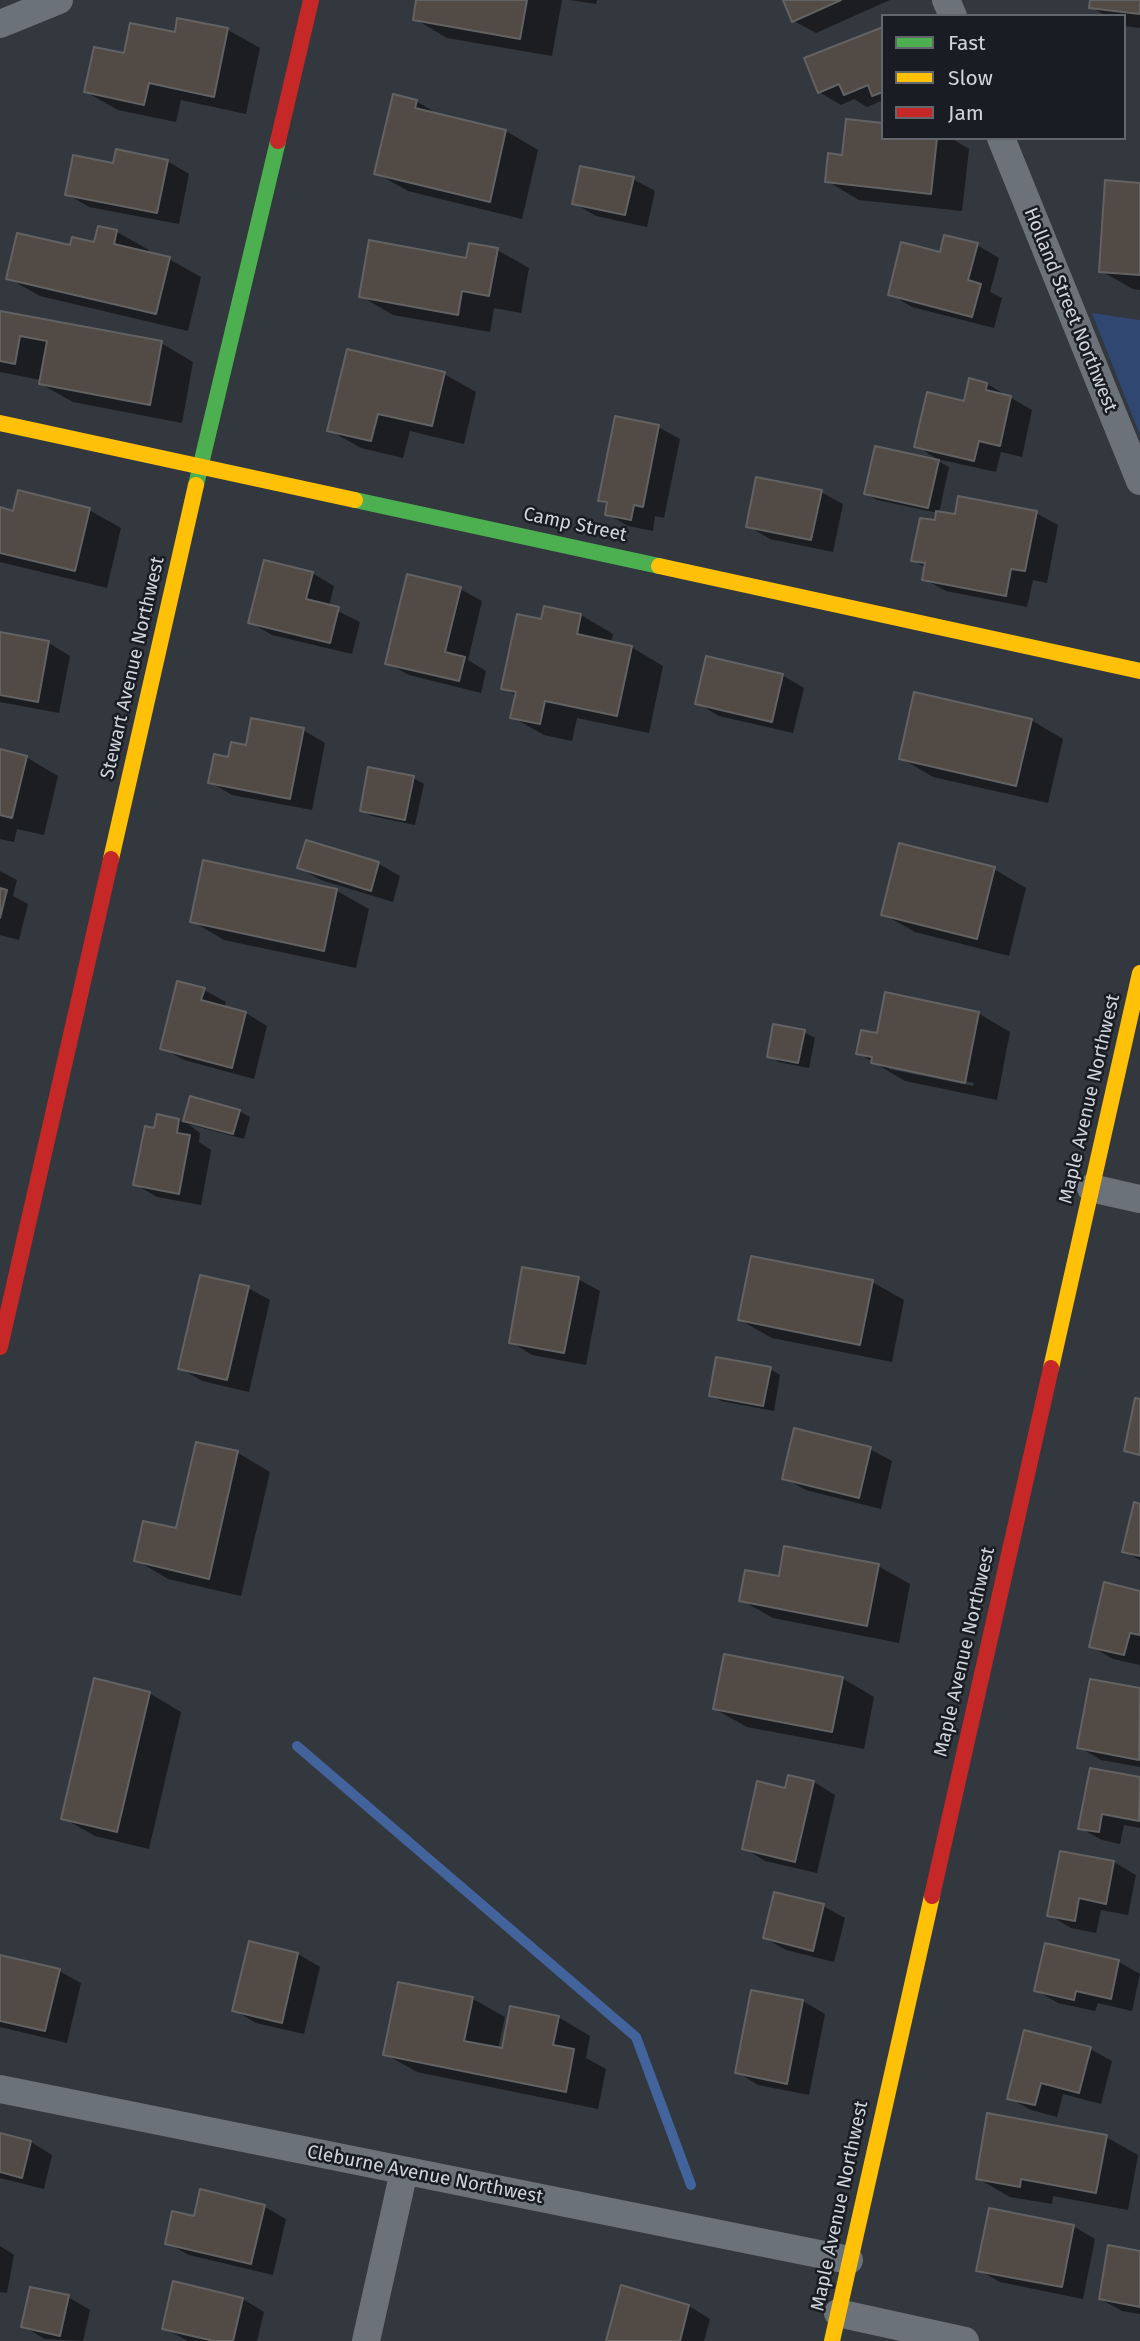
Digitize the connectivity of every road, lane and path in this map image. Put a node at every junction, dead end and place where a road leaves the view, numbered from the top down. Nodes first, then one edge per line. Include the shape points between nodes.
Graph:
1 (59, 0) edge
2 (311, 0) edge
3 (0, 24) edge
4 (1002, 140) edge
5 (0, 423) edge
6 (201, 465) junction
7 (1140, 481) edge
8 (1140, 671) edge
9 (1140, 973) edge
10 (1091, 1188) junction
11 (1140, 1199) edge
12 (0, 1347) edge
13 (0, 2089) edge
14 (404, 2171) junction
15 (849, 2260) junction
16 (838, 2313) junction
17 (366, 2341) edge
18 (832, 2341) edge
19 (965, 2341) edge

1 - 3 street
2 - 6 street, Stewart Avenue Northwest
4 - 7 street, Holland Street Northwest
5 - 6 street, Camp Street
6 - 8 street, Camp Street
6 - 12 street, Stewart Avenue Northwest
9 - 10 street, Maple Avenue Northwest
10 - 11 street
10 - 15 street, Maple Avenue Northwest
13 - 14 street, Cleburne Avenue Northwest
14 - 15 street, Cleburne Avenue Northwest
14 - 17 street
15 - 16 street, Maple Avenue Northwest
16 - 18 street, Maple Avenue Northwest
16 - 19 street

